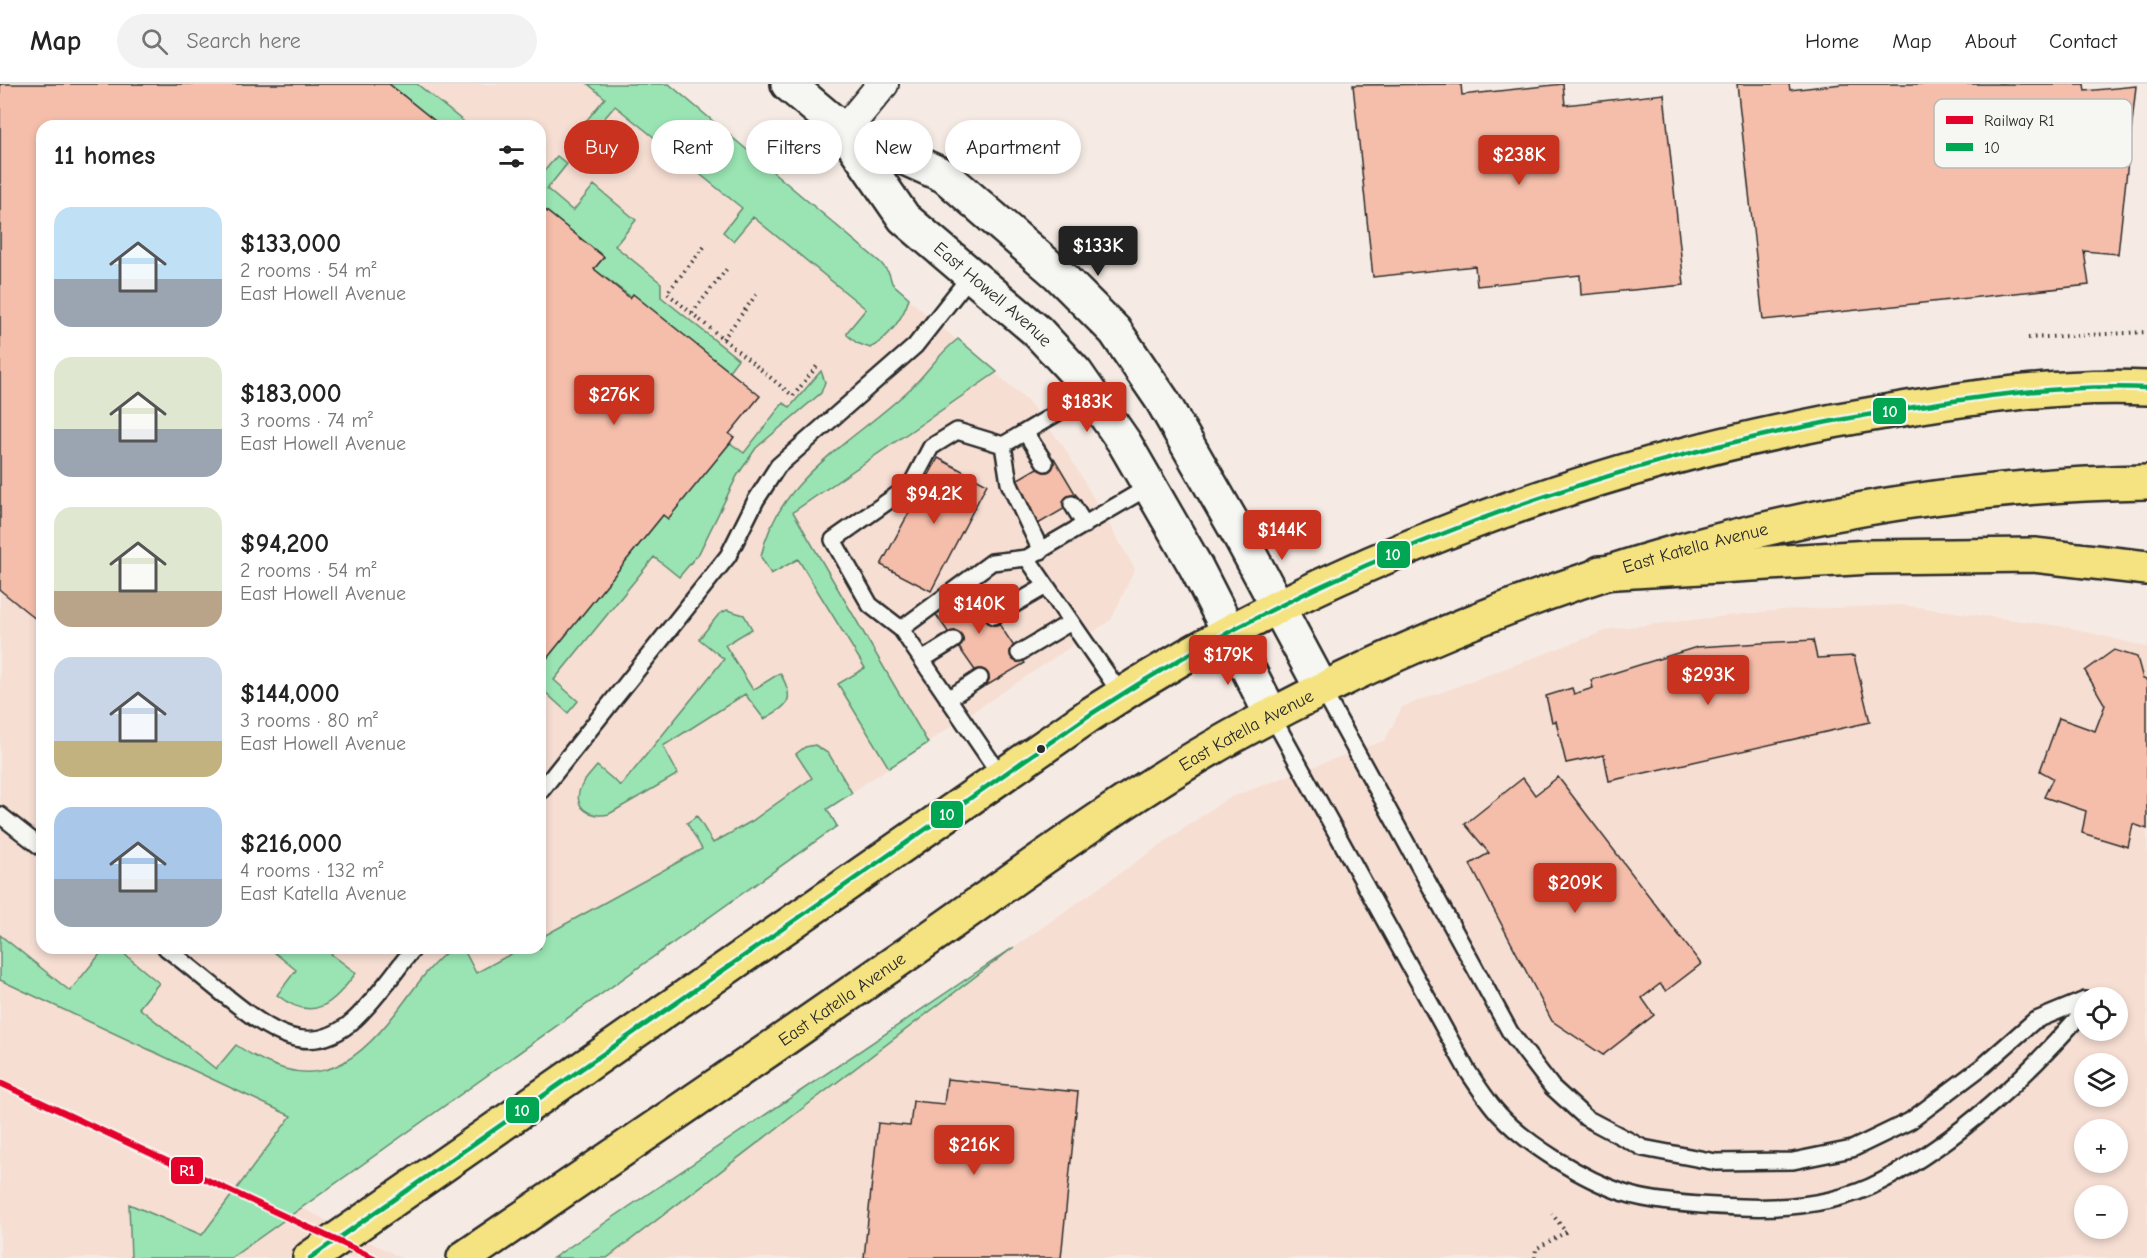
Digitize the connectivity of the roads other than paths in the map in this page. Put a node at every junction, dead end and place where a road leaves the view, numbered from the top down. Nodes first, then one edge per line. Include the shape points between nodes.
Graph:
1 (788, 84) edge
2 (883, 84) edge
3 (844, 131) junction
4 (971, 275) junction
5 (2147, 388) edge
6 (1091, 393) junction
7 (1025, 432) junction
8 (1003, 445) junction
9 (1045, 463) dead end
10 (2147, 482) edge
11 (1150, 486) junction
12 (1072, 504) dead end
13 (1085, 525) junction
14 (1041, 551) junction
15 (1027, 558) junction
16 (2147, 568) edge
17 (1600, 573) junction
18 (1046, 586) junction
19 (1278, 608) junction
20 (994, 616) dead end
21 (1071, 622) junction
22 (901, 629) junction
23 (1230, 633) junction
24 (954, 640) dead end
25 (1018, 653) dead end
26 (922, 660) junction
27 (981, 678) dead end
28 (1322, 689) junction
29 (1121, 694) junction
30 (948, 699) junction
31 (1272, 716) junction
32 (1001, 776) junction
33 (546, 784) edge
34 (0, 815) edge
35 (36, 843) edge
36 (174, 954) edge
37 (409, 954) edge
38 (2074, 1005) edge
39 (2074, 1022) edge
40 (309, 1258) edge
41 (464, 1258) edge

1 - 3 street, East Howell Avenue
2 - 3 street
3 - 4 street, East Howell Avenue via 904,218
3 - 19 street, East Howell Avenue via 945,176 1089,303 1114,331 1162,400
4 - 6 street, East Howell Avenue via 1037,331
4 - 33 lane via 915,346 778,465 728,556
5 - 19 main road via 1983,396 1849,417 1634,467 1435,538
6 - 7 lane
6 - 11 street, East Howell Avenue
7 - 8 lane
7 - 9 lane
8 - 14 lane via 1009,483
8 - 22 lane via 957,431 931,447 911,485 833,540 870,605
10 - 17 main road, East Katella Avenue via 2035,488 1882,506 1738,534
11 - 13 lane
11 - 23 street, East Howell Avenue
12 - 13 lane
13 - 14 lane
14 - 15 lane
15 - 18 lane
15 - 22 lane via 992,562
16 - 17 main road via 2022,555 1870,557
17 - 28 main road, East Katella Avenue via 1464,624
18 - 20 lane
18 - 21 lane
19 - 23 main road
19 - 28 street, East Howell Avenue
21 - 25 lane
21 - 29 lane
22 - 26 lane
23 - 29 main road
23 - 31 street, East Howell Avenue
24 - 26 lane
26 - 30 lane
27 - 30 lane
28 - 31 main road, East Katella Avenue
28 - 38 lane via 1510,1032 1552,1087 1586,1118 1643,1148 1716,1162 1793,1161 1852,1149 1911,1121 2034,1022
29 - 32 main road
30 - 32 lane
31 - 39 lane via 1467,1070 1499,1115 1548,1155 1626,1194 1713,1206 1773,1208 1829,1201 1881,1182 1946,1140 2055,1045
31 - 41 main road, East Katella Avenue via 1119,805
32 - 40 main road
34 - 35 lane
36 - 37 lane via 272,1031 313,1039 327,1037 355,1019

